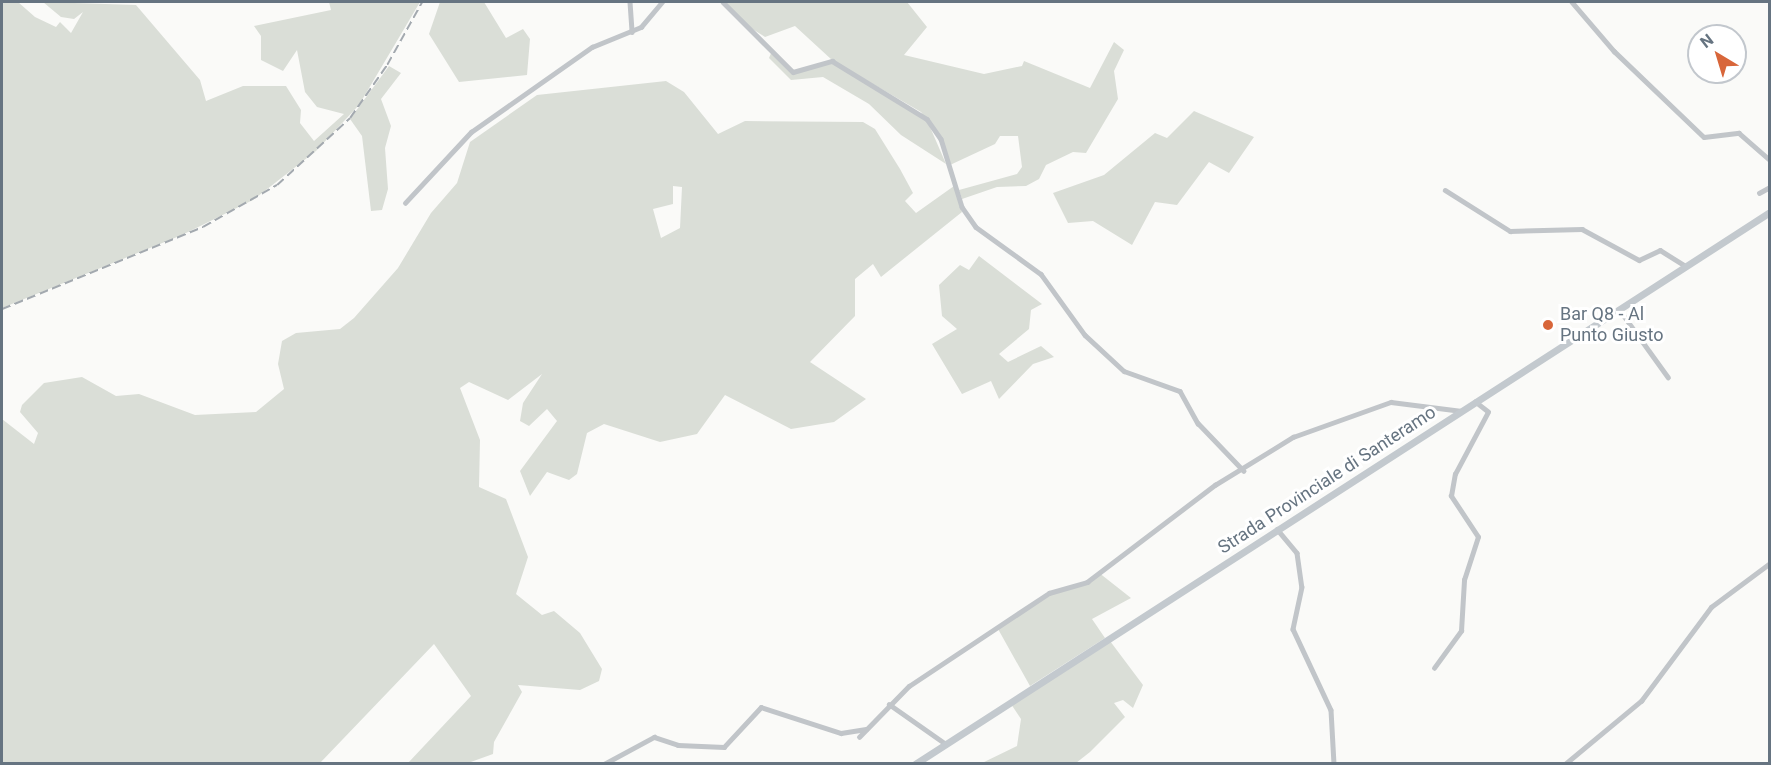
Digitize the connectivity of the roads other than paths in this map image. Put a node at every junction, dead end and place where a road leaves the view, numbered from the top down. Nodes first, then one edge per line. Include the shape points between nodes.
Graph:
1 (630, 2) edge
2 (662, 2) edge
3 (723, 2) edge
4 (1572, 2) edge
5 (632, 32) junction
6 (1770, 160) edge
7 (1770, 187) edge
8 (1445, 190) dead end
9 (1759, 193) dead end
10 (405, 203) dead end
11 (1770, 212) edge
12 (1686, 266) junction
13 (1619, 309) junction
14 (1668, 377) dead end
15 (1475, 402) junction
16 (1461, 411) junction
17 (1244, 471) junction
18 (1277, 529) junction
19 (1770, 563) edge
20 (1434, 668) dead end
21 (889, 704) junction
22 (866, 729) junction
23 (859, 737) dead end
24 (946, 744) junction
25 (604, 764) edge
26 (915, 764) edge
27 (1334, 764) edge
28 (1565, 764) edge

1 - 5 street
2 - 5 street
3 - 17 street via 733,17 764,38 793,72 832,61 927,119 941,139 962,207 976,227 1041,274 1085,335 1124,371 1180,391 1198,423
4 - 6 street via 1614,51 1704,137 1739,133
5 - 10 street via 592,46 487,120
7 - 9 street
8 - 12 street via 1510,231 1582,229 1639,260 1647,261 1660,250
11 - 12 main road, Strada Provinciale di Santeramo
12 - 13 main road, Strada Provinciale di Santeramo
13 - 14 street
13 - 15 main road, Strada Provinciale di Santeramo
15 - 16 main road, Strada Provinciale di Santeramo
15 - 20 street via 1488,412 1455,474 1451,496 1478,537 1464,580 1461,631
16 - 17 street via 1391,402 1302,432
16 - 18 main road, Strada Provinciale di Santeramo
17 - 21 street via 1171,516 1087,582 1041,598
18 - 24 main road, Strada Provinciale di Santeramo
18 - 27 street via 1297,553 1302,587 1293,629 1331,710
19 - 28 street via 1716,602 1641,701
21 - 22 street
21 - 24 street
22 - 23 street
22 - 25 street via 841,733 761,707 724,747 678,745 654,737
24 - 26 main road, Strada Provinciale di Santeramo

